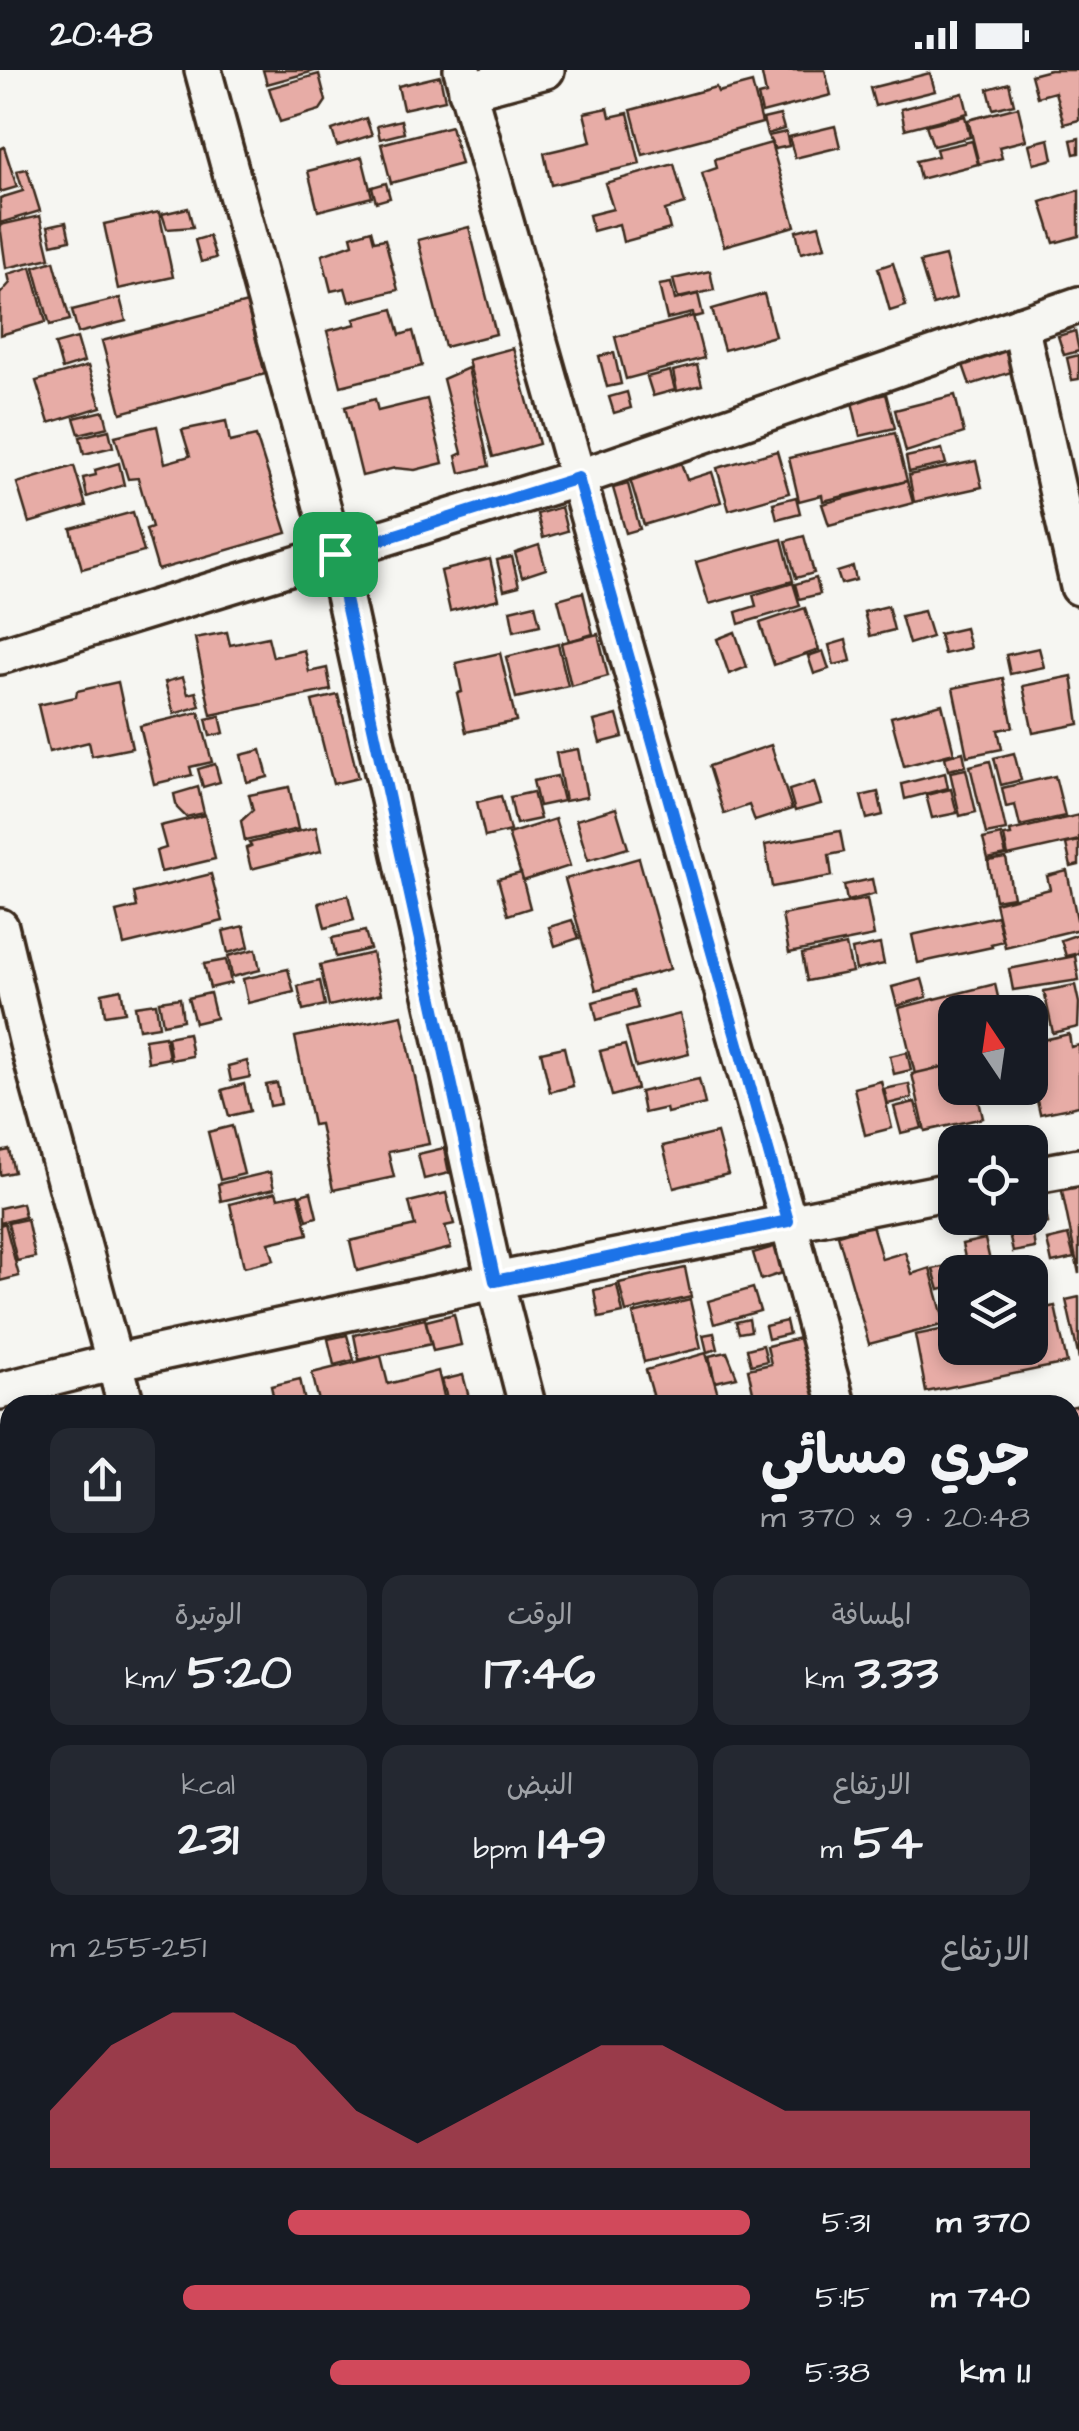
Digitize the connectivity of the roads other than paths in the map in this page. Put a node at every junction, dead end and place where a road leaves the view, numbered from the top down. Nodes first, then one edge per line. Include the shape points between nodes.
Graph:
1 (203, 70) edge
2 (546, 70) edge
3 (464, 80) edge
4 (1079, 305) edge
5 (1020, 325) junction
6 (578, 478) junction
7 (335, 554) junction
8 (1079, 586) edge
9 (0, 656) edge
10 (0, 927) edge
11 (14, 1050) edge
12 (1079, 1167) edge
13 (1048, 1173) edge
14 (938, 1193) edge
15 (788, 1221) junction
16 (495, 1281) junction
17 (115, 1362) junction
18 (0, 1392) edge
19 (123, 1395) edge
20 (524, 1395) edge
21 (834, 1395) edge

1 - 7 street
2 - 3 street
3 - 6 street
4 - 5 street
5 - 6 street
5 - 8 street
6 - 7 street
6 - 15 street
7 - 9 street
7 - 16 street
10 - 11 street
11 - 17 street
12 - 13 street
14 - 15 street
15 - 16 street
15 - 21 street
16 - 17 street
16 - 20 street
17 - 18 street
17 - 19 street

